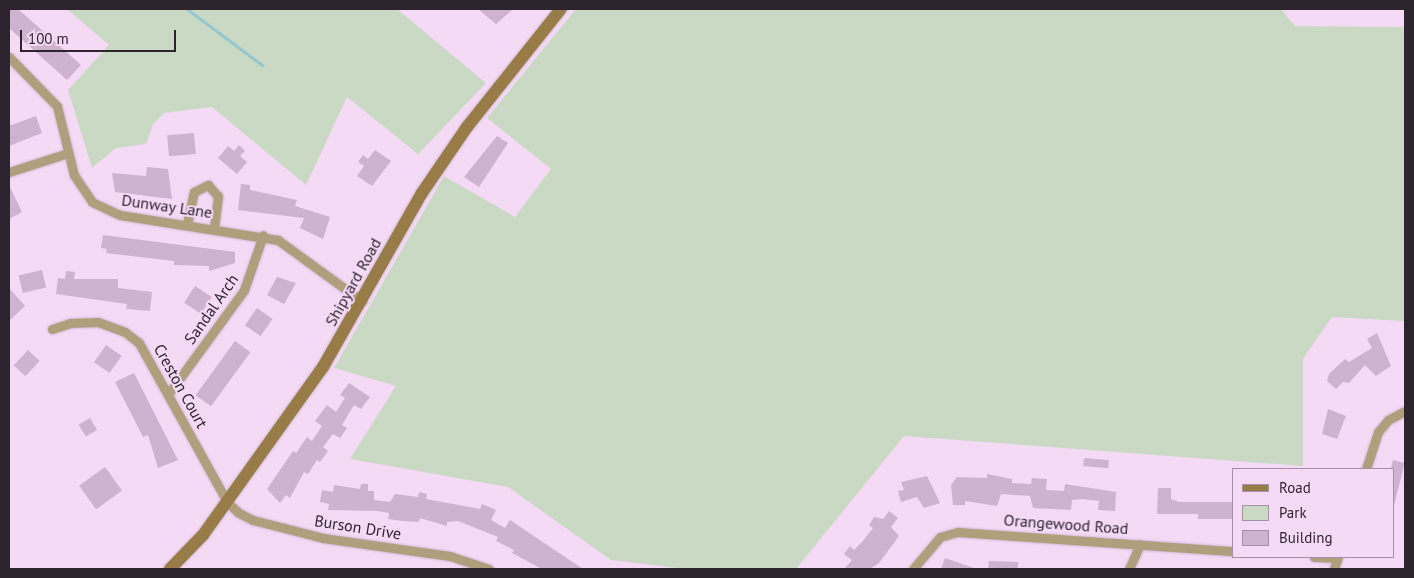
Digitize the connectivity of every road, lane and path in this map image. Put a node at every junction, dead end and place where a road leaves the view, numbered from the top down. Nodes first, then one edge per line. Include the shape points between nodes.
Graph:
1 (561, 9) edge
2 (9, 57) edge
3 (68, 153) junction
4 (9, 172) edge
5 (187, 224) junction
6 (214, 228) junction
7 (263, 235) junction
8 (362, 301) junction
9 (52, 329) dead end
10 (169, 393) junction
11 (1405, 411) edge
12 (1366, 468) edge
13 (227, 502) junction
14 (1140, 544) junction
15 (1232, 551) edge
16 (1338, 558) edge
17 (170, 569) edge
18 (488, 569) edge
19 (912, 569) edge
20 (1129, 569) edge
21 (1334, 569) edge

1 - 8 street, Shipyard Road via 440,166
2 - 3 street, Dunway Lane via 51,96 61,118
3 - 4 street
3 - 5 street, Dunway Lane via 82,191 106,211
5 - 6 street, Dunway Lane
5 - 6 street via 194,192 208,185 218,196
6 - 7 street, Dunway Lane
7 - 8 street, Dunway Lane via 292,248
7 - 10 street, Sandal Arch via 248,284
8 - 13 street, Shipyard Road via 323,366
9 - 10 street, Creston Court via 83,321 126,332 149,356
10 - 13 street, Creston Court
11 - 12 street via 1388,420 1378,432
13 - 17 street, Shipyard Road via 203,536
13 - 18 street, Burson Drive via 253,520 279,528 324,538 450,556
14 - 15 street, Orangewood Road
14 - 19 street, Orangewood Road via 958,532 940,537
14 - 20 street
16 - 21 street

